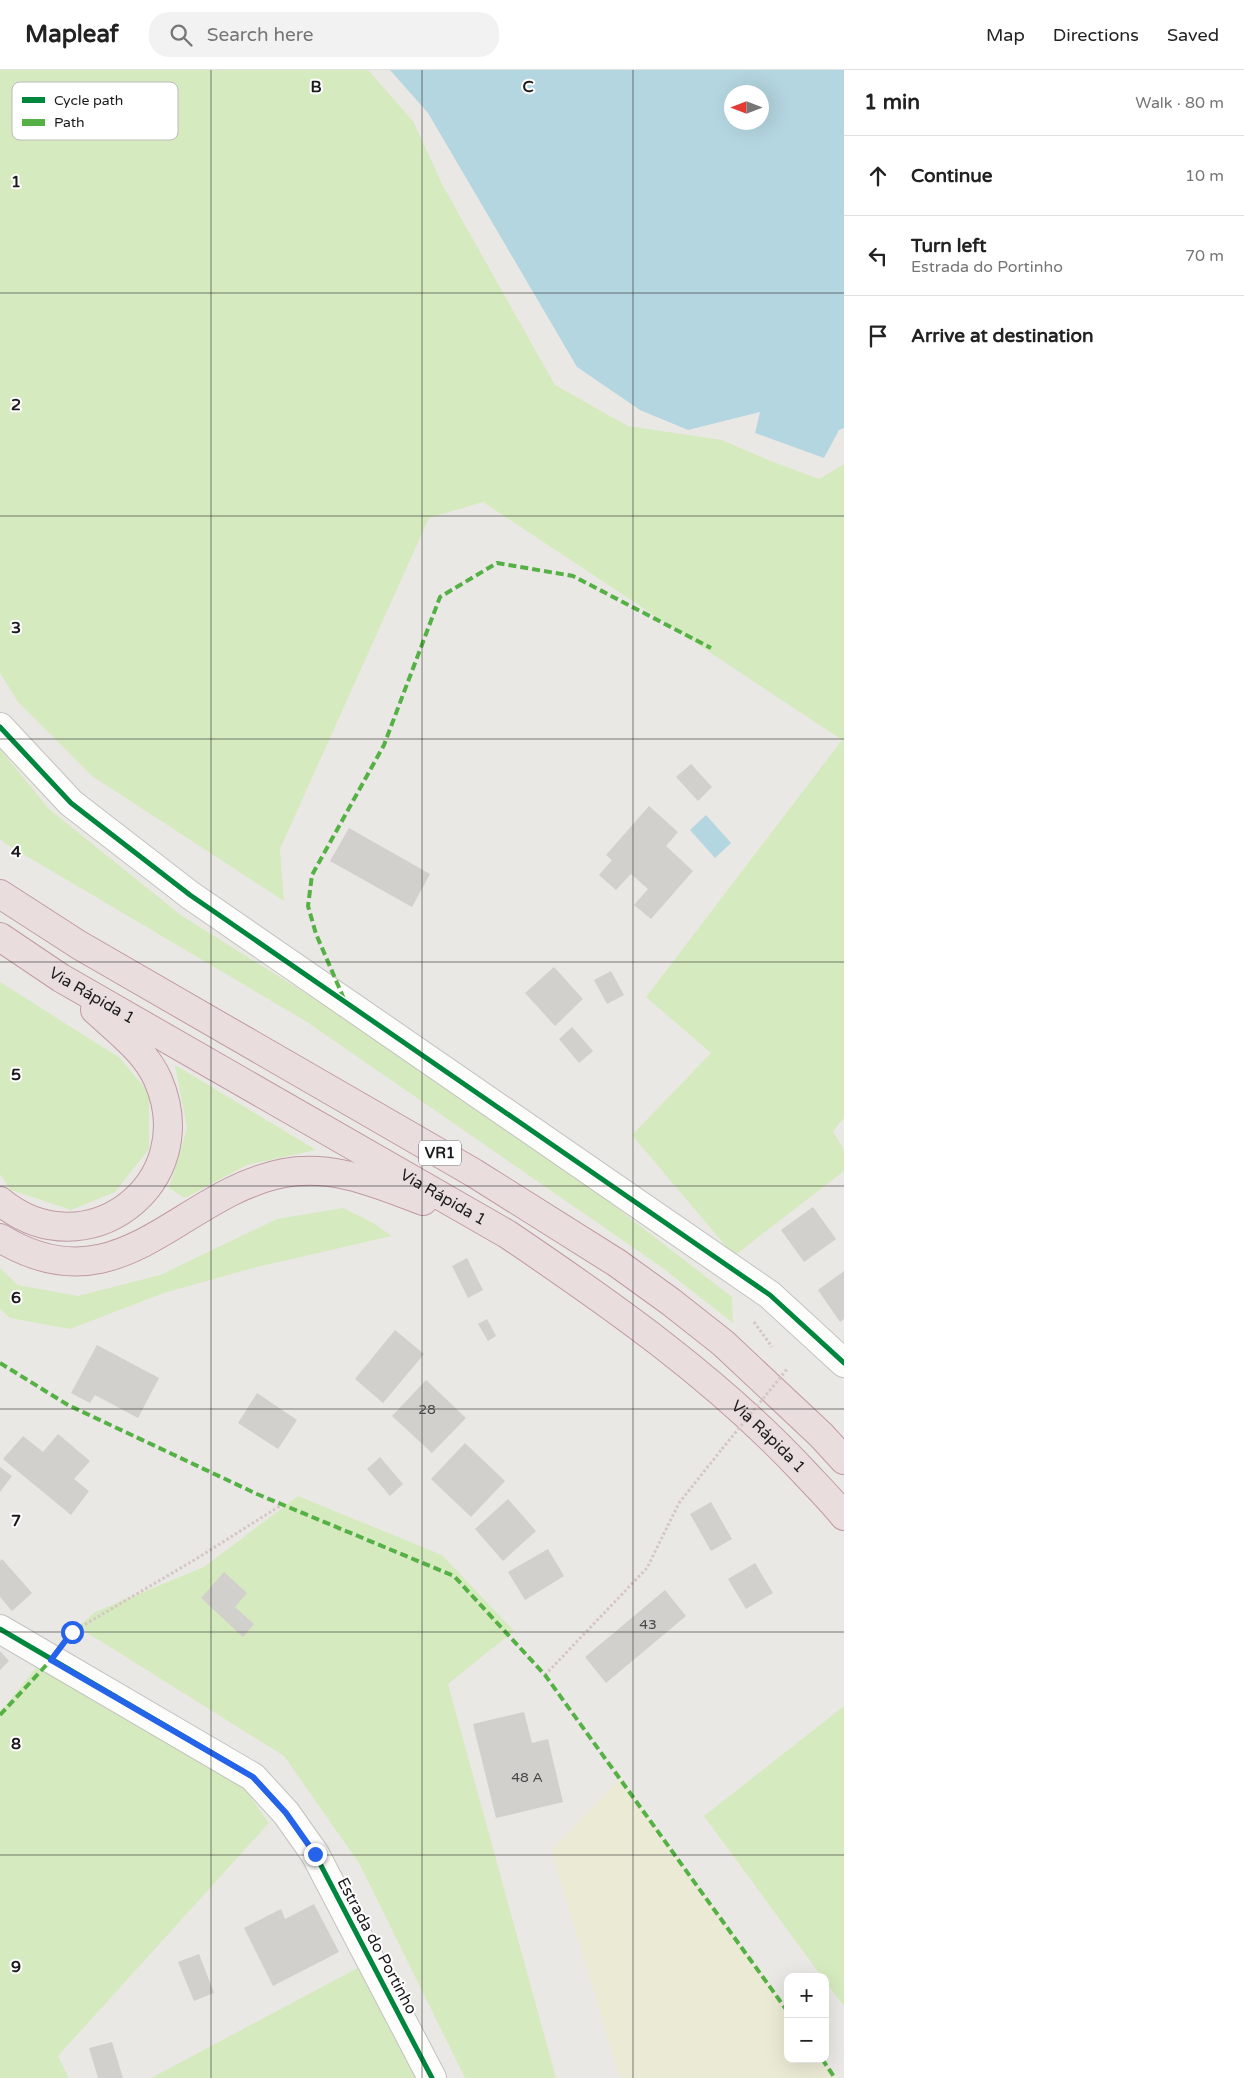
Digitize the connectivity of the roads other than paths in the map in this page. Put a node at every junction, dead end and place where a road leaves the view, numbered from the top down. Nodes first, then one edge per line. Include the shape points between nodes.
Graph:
1 (0, 727) edge
2 (0, 894) edge
3 (0, 937) edge
4 (61, 978) junction
5 (0, 1201) edge
6 (507, 1234) junction
7 (0, 1238) edge
8 (844, 1363) edge
9 (844, 1460) edge
10 (844, 1516) edge
11 (0, 1628) edge
12 (432, 2078) edge

1 - 8 street via 72,803 190,895 770,1295
2 - 9 highway, VR1 via 79,945 474,1173 617,1263 723,1343
3 - 4 highway, Via Rápida 1 / VR1
4 - 5 highway via 136,1048 158,1079 168,1116 165,1153 159,1171 142,1194 120,1212 102,1220 84,1225 44,1223 25,1217
4 - 6 highway, Via Rápida 1 / VR1
6 - 7 highway via 357,1176 314,1171 256,1180 230,1192 150,1241 101,1259 81,1261 41,1256
6 - 10 highway, Via Rápida 1 / VR1 via 576,1281 698,1373 753,1420
11 - 12 street, Estrada do Portinho via 253,1777 286,1813 315,1854

